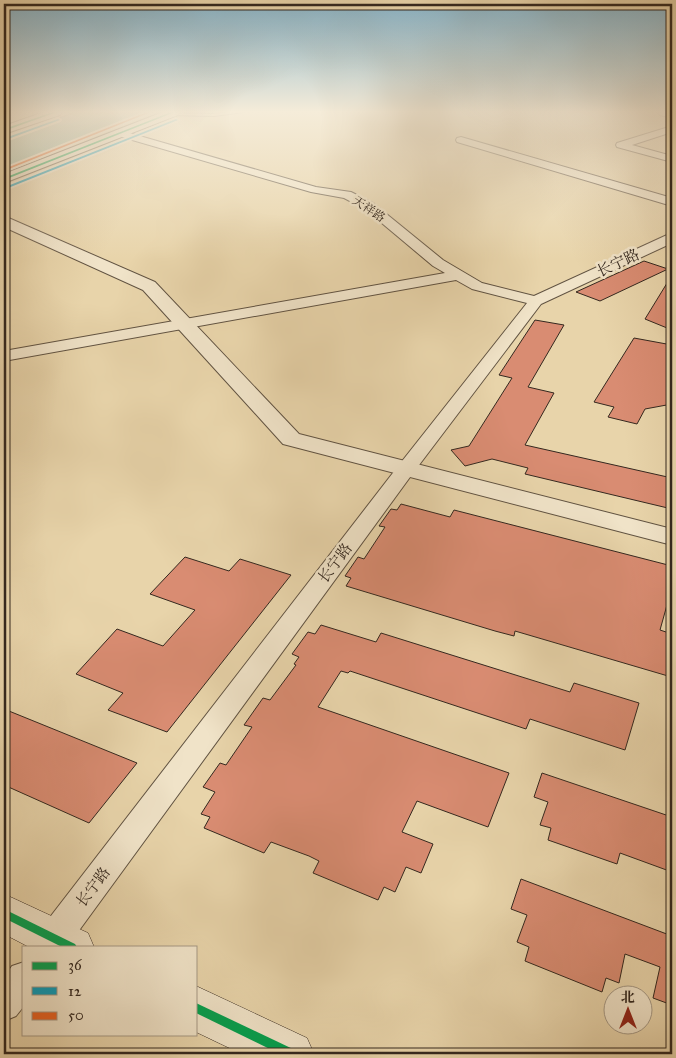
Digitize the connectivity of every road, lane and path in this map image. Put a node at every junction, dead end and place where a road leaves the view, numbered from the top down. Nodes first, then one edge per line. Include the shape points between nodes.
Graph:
1 (48, 161) edge
2 (217, 161) edge
3 (534, 161) edge
4 (4, 179) edge
5 (672, 202) edge
6 (4, 222) edge
7 (672, 238) edge
8 (459, 275) junction
9 (536, 301) junction
10 (185, 324) junction
11 (4, 356) edge
12 (406, 469) junction
13 (672, 537) edge
14 (4, 913) edge
15 (58, 944) edge
16 (22, 981) edge
17 (4, 1004) edge
18 (198, 1009) edge
19 (291, 1054) edge

1 - 4 street
2 - 8 street, 天祥路 via 315,190 347,195 369,206 438,263
3 - 5 street
6 - 10 street via 149,286
7 - 9 street, 长宁路
8 - 9 street, 天祥路 via 477,286
8 - 10 street
9 - 12 street, 长宁路
10 - 11 street
10 - 12 street via 291,439
12 - 13 street
12 - 15 street, 长宁路
14 - 15 main road
16 - 17 street
18 - 19 main road

